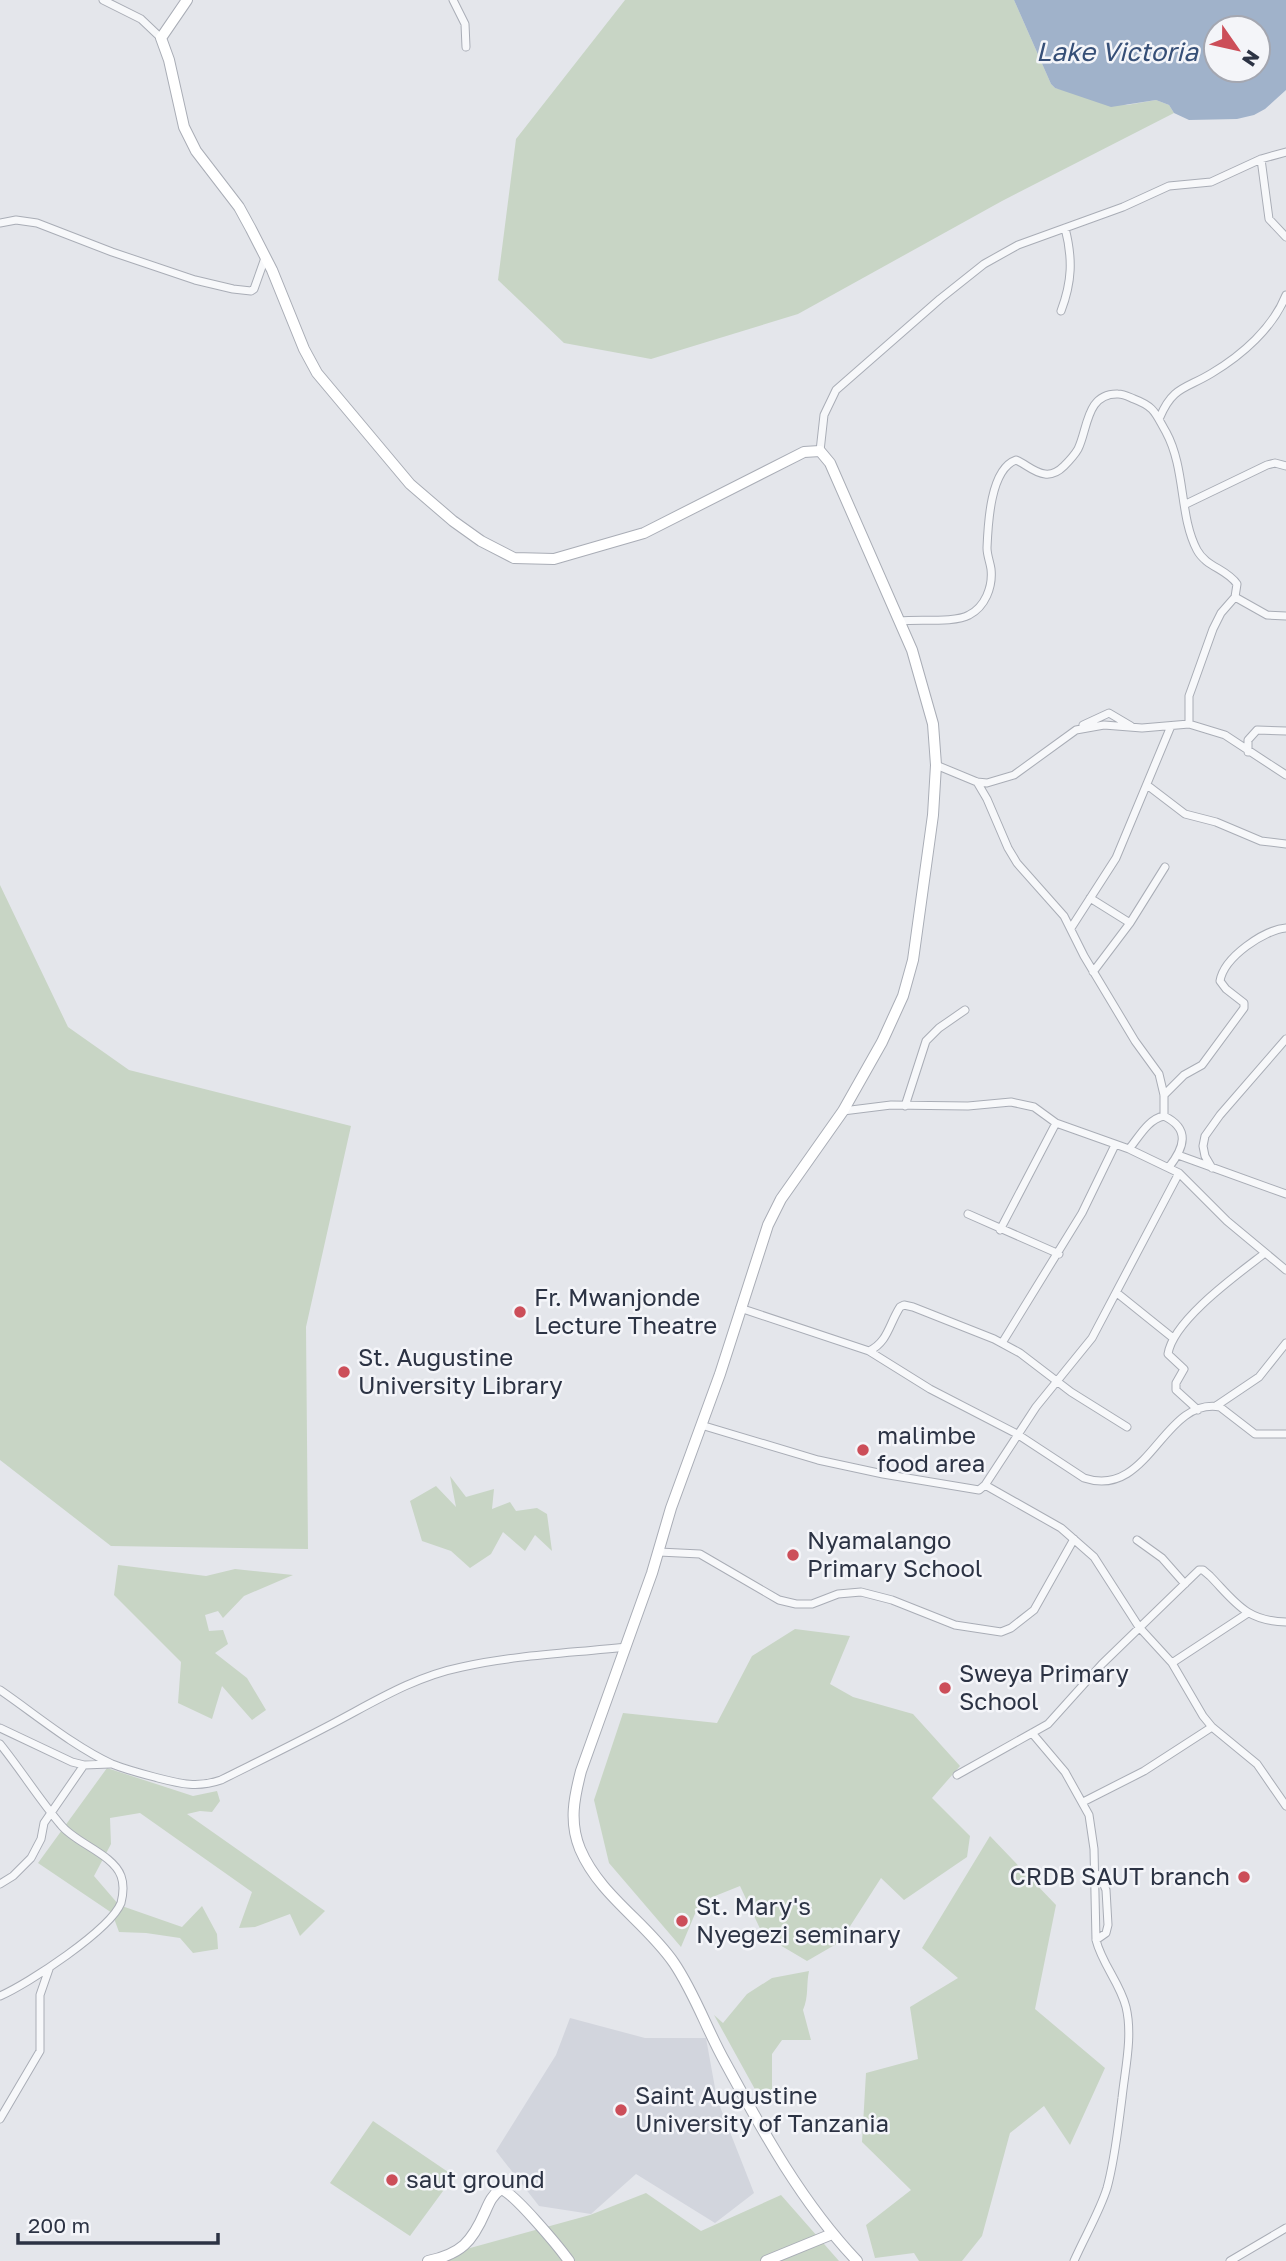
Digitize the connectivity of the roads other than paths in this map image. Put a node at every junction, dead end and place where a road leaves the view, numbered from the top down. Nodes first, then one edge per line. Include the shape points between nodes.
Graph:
1 (103, 0) edge
2 (187, 0) edge
3 (453, 0) edge
4 (161, 38) junction
5 (466, 47) dead end
6 (1285, 153) edge
7 (1261, 159) junction
8 (0, 223) edge
9 (1065, 228) junction
10 (1286, 237) edge
11 (265, 257) junction
12 (1286, 295) edge
13 (1061, 311) dead end
14 (1160, 417) junction
15 (820, 451) junction
16 (1286, 466) edge
17 (1182, 487) junction
18 (1201, 496) junction
19 (1186, 504) junction
20 (1236, 597) junction
21 (1286, 616) edge
22 (900, 621) junction
23 (1189, 724) junction
24 (1171, 726) junction
25 (1131, 727) junction
26 (1076, 730) junction
27 (1286, 731) edge
28 (1248, 751) junction
29 (936, 765) junction
30 (1286, 775) edge
31 (977, 782) junction
32 (1147, 785) junction
33 (1286, 844) edge
34 (1165, 867) dead end
35 (1090, 898) junction
36 (1130, 923) junction
37 (1071, 928) junction
38 (1286, 928) edge
39 (1093, 972) junction
40 (965, 1010) dead end
41 (1286, 1038) edge
42 (1164, 1095) junction
43 (905, 1106) junction
44 (843, 1111) junction
45 (1164, 1116) junction
46 (1056, 1123) junction
47 (1115, 1145) junction
48 (1129, 1149) junction
49 (1178, 1155) junction
50 (1169, 1167) junction
51 (1212, 1168) junction
52 (1179, 1173) junction
53 (1286, 1194) edge
54 (968, 1214) dead end
55 (1000, 1230) junction
56 (1265, 1253) junction
57 (1059, 1254) junction
58 (1286, 1270) edge
59 (1117, 1293) junction
60 (740, 1308) junction
61 (1173, 1338) junction
62 (1002, 1343) junction
63 (1286, 1343) edge
64 (869, 1351) junction
65 (1056, 1380) junction
66 (1216, 1406) junction
67 (1198, 1410) junction
68 (702, 1425) junction
69 (1127, 1427) dead end
70 (1284, 1432) edge
71 (1017, 1434) junction
72 (985, 1485) junction
73 (1074, 1539) junction
74 (1137, 1540) dead end
75 (659, 1552) junction
76 (1185, 1584) junction
77 (1248, 1613) junction
78 (1286, 1622) edge
79 (1139, 1627) junction
80 (626, 1647) junction
81 (1172, 1663) junction
82 (0, 1690) edge
83 (1048, 1724) junction
84 (1212, 1727) junction
85 (0, 1728) edge
86 (1032, 1733) junction
87 (0, 1744) edge
88 (1044, 1747) junction
89 (111, 1763) junction
90 (84, 1765) junction
91 (957, 1775) dead end
92 (1083, 1802) junction
93 (1286, 1806) edge
94 (51, 1812) junction
95 (1093, 1871) junction
96 (0, 1884) edge
97 (1105, 1908) junction
98 (1094, 1925) junction
99 (1096, 1940) junction
100 (50, 1968) junction
101 (0, 1996) edge
102 (0, 2119) edge
103 (1286, 2228) edge
104 (832, 2234) junction
105 (428, 2261) edge
106 (569, 2261) edge
107 (766, 2261) edge
108 (857, 2261) edge
109 (1074, 2261) edge
110 (1230, 2261) edge

1 - 4 street via 141,19
2 - 4 main road
3 - 5 street via 465,24
4 - 11 main road via 184,127 196,151 239,207
6 - 7 street
7 - 9 street via 1211,183 1169,186
7 - 10 street via 1269,219
8 - 11 street via 37,223 111,252 233,289 254,289
9 - 13 street via 1072,272
9 - 15 street via 1003,252 965,277 844,382 824,415
11 - 15 main road via 317,373 411,484 453,522 514,558 554,559 644,533 804,452
12 - 14 street via 1264,331 1221,367 1175,392
14 - 17 street via 1175,450
14 - 22 street via 1124,395 1106,397 1093,407 1077,450 1062,468 1042,474 1016,460 1009,464 994,490 987,550 991,575 983,604 963,618
15 - 22 main road via 830,463
16 - 18 street via 1267,465
17 - 18 street
17 - 19 street
18 - 19 street
19 - 20 street via 1196,548 1209,563 1236,580
20 - 21 street via 1267,615
20 - 23 street via 1213,629 1189,696
22 - 29 main road via 933,724
23 - 24 street
23 - 28 street via 1216,731
24 - 25 street
24 - 32 street
25 - 26 street
25 - 26 street via 1109,713
26 - 31 street via 1014,775
27 - 28 street via 1256,730 1248,740
28 - 30 street
29 - 31 street
29 - 44 main road via 923,898 908,979 887,1033
31 - 37 street via 1017,863
32 - 33 street via 1185,814 1261,841
32 - 35 street via 1116,858
34 - 36 street
35 - 36 street
35 - 37 street
36 - 39 street
37 - 39 street
38 - 42 street via 1269,931 1237,954 1222,973 1220,981 1244,1008 1202,1065 1184,1074
39 - 42 street via 1159,1074
40 - 43 street via 926,1041
41 - 51 street via 1205,1136 1205,1156
42 - 45 street
43 - 44 street
43 - 46 street via 1011,1102 1034,1107
44 - 60 main road via 774,1210
45 - 48 street via 1156,1117
45 - 49 street via 1178,1125 1182,1136
46 - 47 street
46 - 55 street
47 - 48 street
47 - 57 street
48 - 50 street
49 - 50 street
49 - 51 street
50 - 52 street
51 - 53 street
52 - 56 street
52 - 59 street
54 - 55 street
55 - 57 street
56 - 58 street
56 - 61 street via 1203,1303
57 - 62 street
59 - 61 street
59 - 65 street via 1092,1338
60 - 64 street
60 - 68 main road
61 - 67 street via 1168,1354 1184,1369 1176,1390
62 - 64 street via 904,1305 884,1340
62 - 65 street
63 - 66 street via 1259,1377
64 - 71 street
65 - 69 street
65 - 71 street
66 - 67 street
66 - 70 street via 1255,1434
67 - 71 street via 1176,1424 1144,1461 1109,1482 1084,1478
68 - 72 street via 883,1474 973,1490
68 - 75 main road
71 - 72 street
72 - 73 street
73 - 75 street via 1034,1611 1001,1632 955,1625 861,1592 796,1604 779,1600 700,1554
73 - 79 street via 1100,1564
74 - 76 street via 1162,1558
75 - 80 main road
76 - 77 street via 1203,1570
76 - 79 street
77 - 78 street via 1266,1621
77 - 81 street
79 - 81 street
79 - 83 street
80 - 89 street via 485,1663 429,1677 386,1693 205,1786 170,1782
80 - 104 main road via 573,1799 580,1847 610,1896 677,1968 725,2063 791,2176
81 - 84 street
82 - 89 street
83 - 86 street
83 - 88 street
84 - 92 street via 1144,1771
84 - 93 street via 1257,1764
85 - 90 street
86 - 88 street
86 - 91 street
87 - 94 street
88 - 92 street
89 - 90 street
90 - 94 street
92 - 95 street via 1093,1830
94 - 96 street via 32,1858
94 - 100 street via 63,1828 120,1873 123,1893 107,1921
95 - 97 street via 1104,1884
95 - 98 street
97 - 98 street
97 - 99 street via 1107,1930
98 - 99 street
99 - 109 street via 1122,1993 1129,2031 1114,2157 1106,2190
100 - 101 street
100 - 102 street via 40,1995 40,2051
103 - 110 street
104 - 107 main road
104 - 108 main road
105 - 106 main road via 470,2242 500,2189 511,2194

